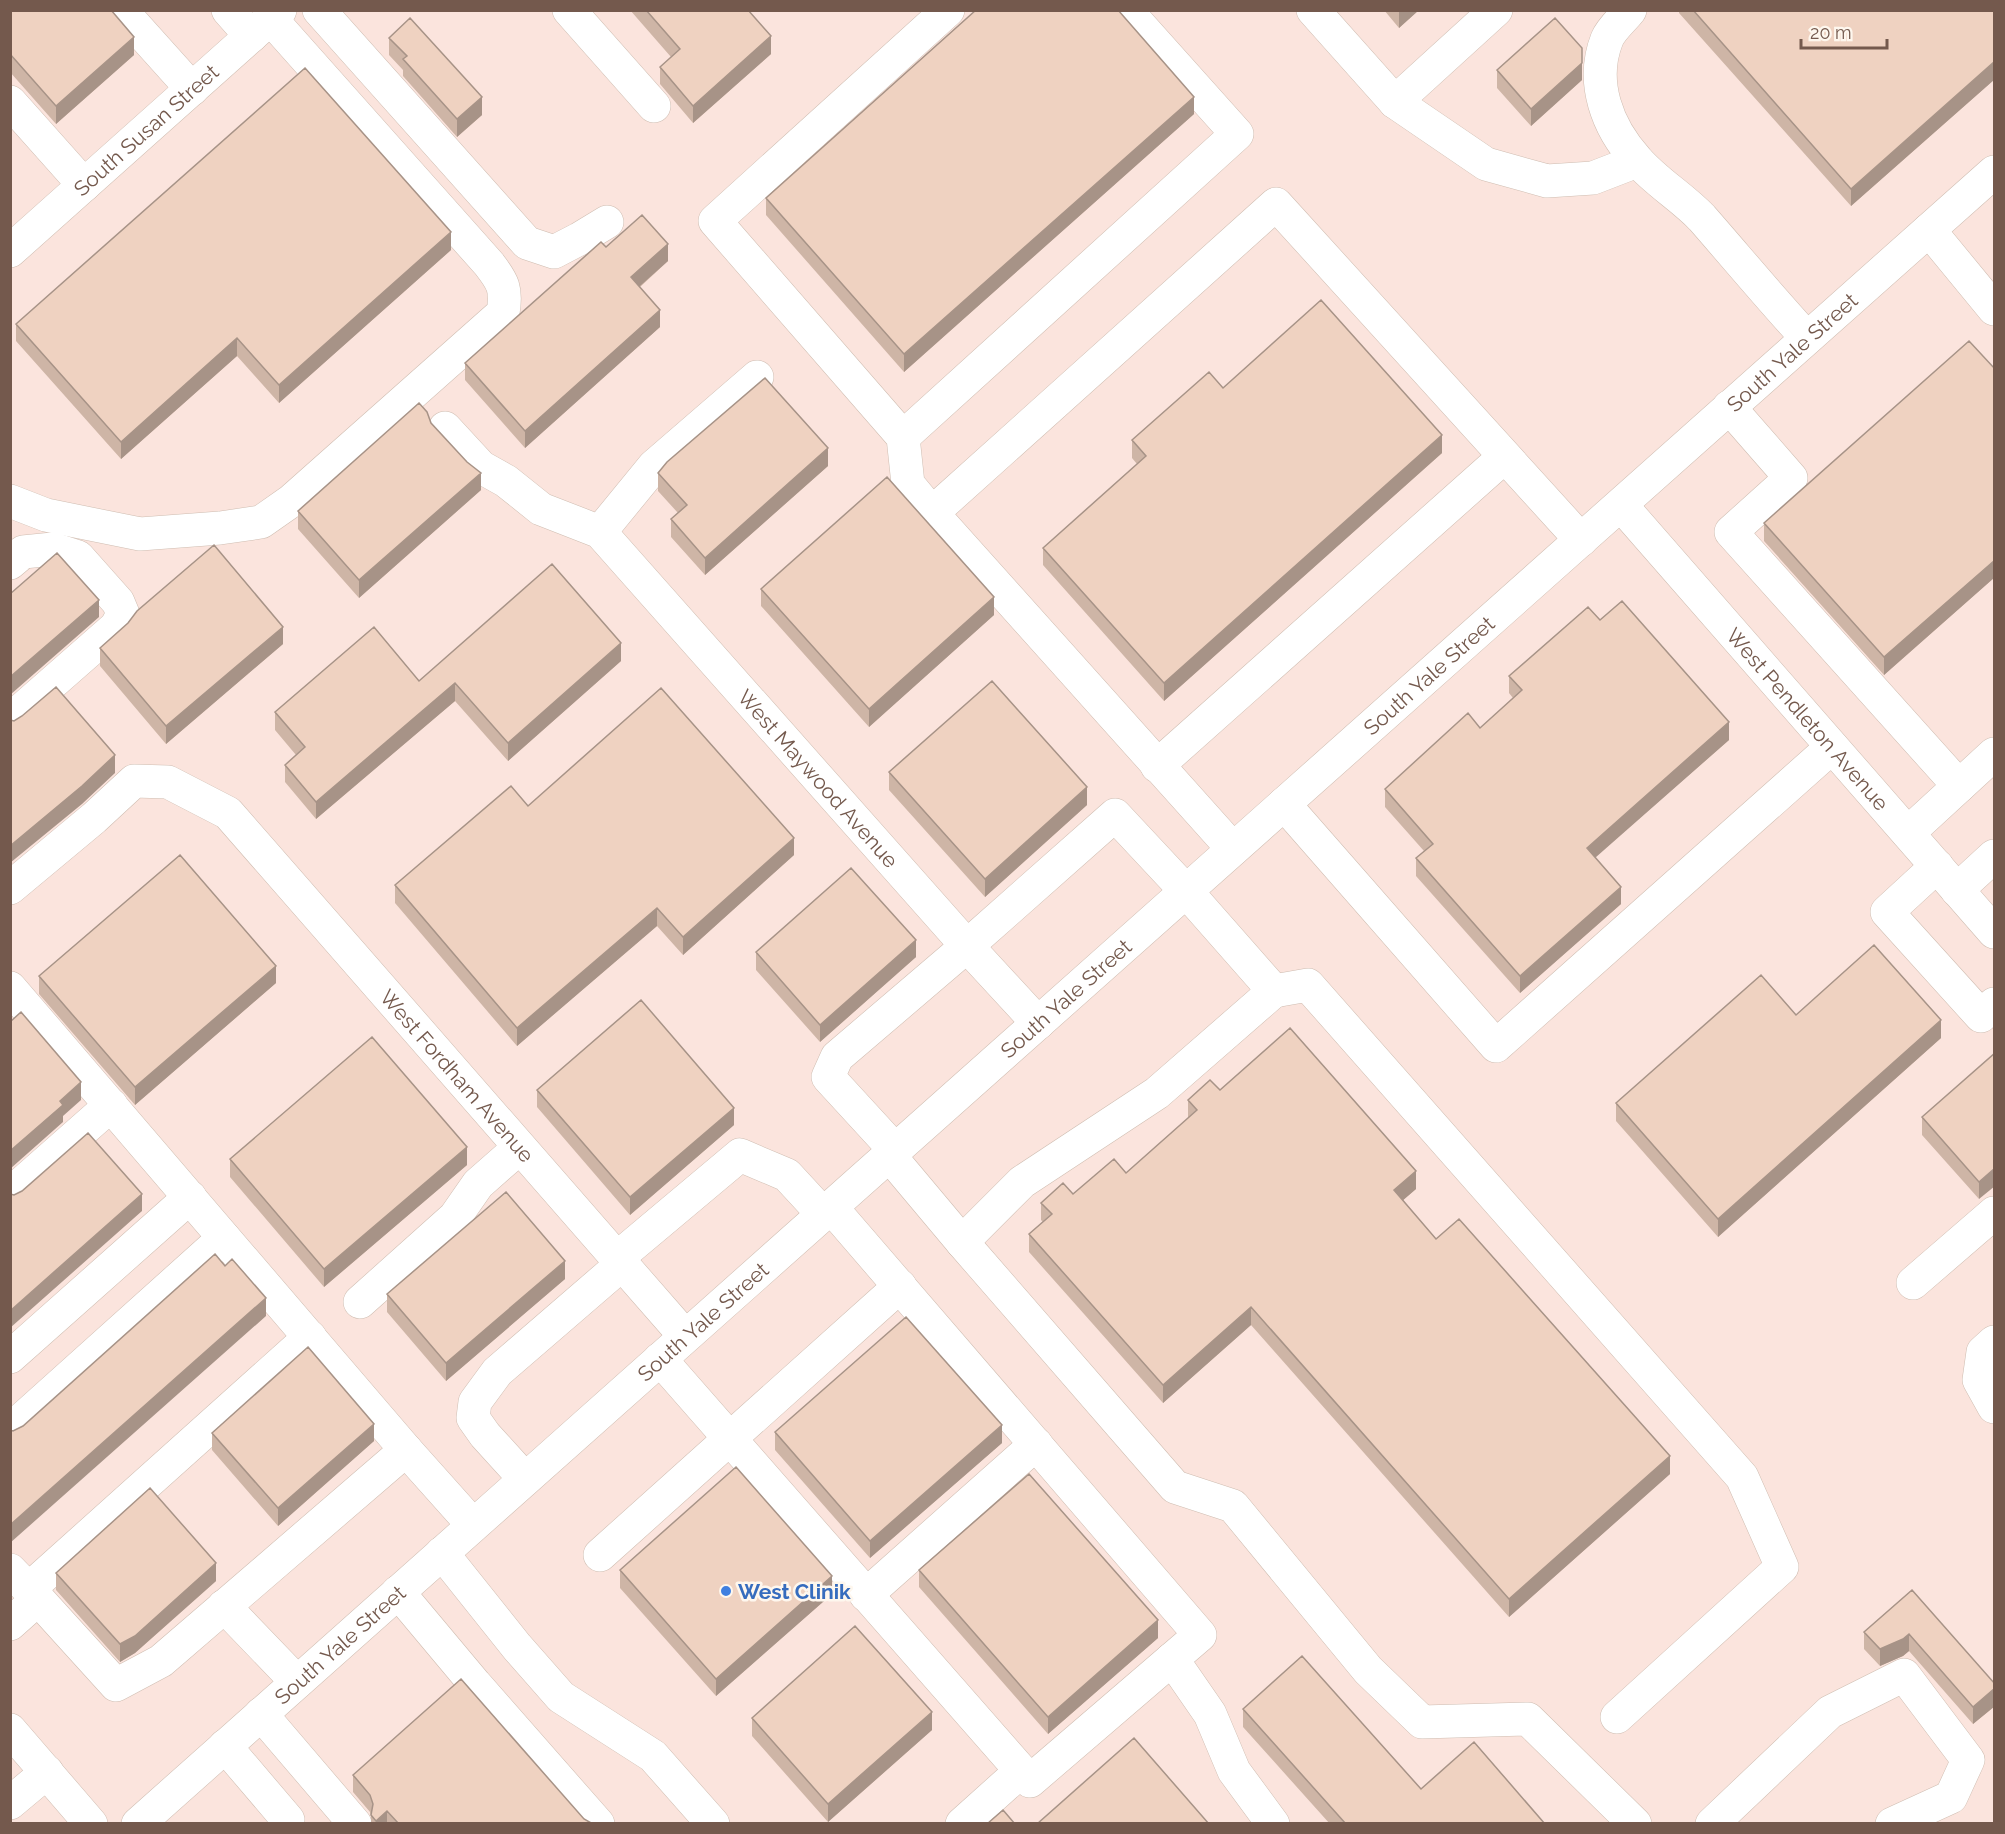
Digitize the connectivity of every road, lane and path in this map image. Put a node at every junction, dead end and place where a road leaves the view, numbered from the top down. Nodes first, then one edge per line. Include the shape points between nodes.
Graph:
1 (121, 10) edge
2 (228, 10) edge
3 (319, 10) edge
4 (569, 10) edge
5 (948, 10) edge
6 (1126, 10) edge
7 (1313, 10) edge
8 (1496, 10) edge
9 (1630, 10) edge
10 (267, 22) edge
11 (192, 89) junction
12 (10, 102) edge
13 (1395, 102) junction
14 (654, 106) dead end
15 (1637, 161) junction
16 (1995, 172) edge
17 (84, 185) junction
18 (607, 222) dead end
19 (1929, 230) junction
20 (10, 250) edge
21 (1995, 309) edge
22 (1808, 338) junction
23 (757, 376) dead end
24 (1729, 407) junction
25 (445, 428) dead end
26 (903, 436) junction
27 (1504, 457) junction
28 (10, 501) edge
29 (1621, 505) junction
30 (932, 513) junction
31 (600, 532) junction
32 (1581, 540) junction
33 (10, 563) edge
34 (10, 720) edge
35 (1832, 747) junction
36 (1995, 754) edge
37 (1157, 766) junction
38 (1959, 786) junction
39 (1284, 804) junction
40 (1908, 833) junction
41 (1233, 849) junction
42 (1995, 856) edge
43 (1947, 878) junction
44 (10, 888) edge
45 (1186, 891) junction
46 (1995, 932) edge
47 (967, 946) junction
48 (10, 988) edge
49 (1274, 991) junction
50 (1995, 1004) edge
51 (1038, 1023) junction
52 (111, 1106) junction
53 (519, 1148) junction
54 (892, 1153) junction
55 (10, 1194) edge
56 (190, 1197) junction
57 (827, 1210) junction
58 (1995, 1214) edge
59 (224, 1238) junction
60 (962, 1242) junction
61 (619, 1262) junction
62 (1913, 1283) dead end
63 (900, 1286) junction
64 (360, 1302) dead end
65 (685, 1336) junction
66 (310, 1337) junction
67 (1995, 1342) edge
68 (10, 1357) edge
69 (660, 1359) junction
70 (1995, 1407) edge
71 (10, 1430) edge
72 (728, 1439) junction
73 (1036, 1444) junction
74 (406, 1450) junction
75 (525, 1479) junction
76 (473, 1525) junction
77 (442, 1553) junction
78 (600, 1555) dead end
79 (26, 1586) edge
80 (398, 1592) junction
81 (866, 1596) junction
82 (224, 1606) junction
83 (10, 1624) edge
84 (1172, 1659) junction
85 (297, 1682) junction
86 (261, 1714) junction
87 (1617, 1717) dead end
88 (10, 1730) edge
89 (225, 1746) junction
90 (1021, 1771) junction
91 (47, 1772) junction
92 (10, 1803) edge
93 (288, 1822) edge
94 (91, 1824) edge
95 (138, 1824) edge
96 (355, 1824) edge
97 (598, 1824) edge
98 (714, 1824) edge
99 (962, 1824) edge
100 (1273, 1824) edge
101 (1635, 1824) edge
102 (1712, 1824) edge
103 (1892, 1824) edge

1 - 11 street
2 - 10 street
3 - 18 street via 527,243 554,252
4 - 14 street
5 - 26 street via 715,221
6 - 26 street via 1237,134
7 - 13 street
8 - 13 street
9 - 15 street via 1608,36 1600,93 1611,126
10 - 11 street, South Susan Street
10 - 28 street via 489,264 502,282 503,313 291,501 261,522 140,534 46,515
11 - 17 street, South Susan Street
12 - 17 street
13 - 15 street via 1486,164 1548,181 1593,178
15 - 22 street via 1700,216
16 - 19 street, South Yale Street
17 - 20 street, South Susan Street
19 - 21 street
19 - 22 street, South Yale Street
22 - 24 street, South Yale Street
23 - 31 street via 654,466
24 - 29 street, South Yale Street
24 - 38 street via 1791,478 1731,532
25 - 31 street via 481,467 541,508
26 - 30 street via 908,484
27 - 30 street via 1276,204
27 - 32 street
27 - 37 street
29 - 32 street, South Yale Street
29 - 35 street, West Pendleton Avenue
30 - 37 street
31 - 47 street, West Maywood Avenue
32 - 39 street, South Yale Street
33 - 34 street via 23,552 53,549 78,557 123,614 116,627
35 - 39 street via 1496,1046
35 - 40 street, West Pendleton Avenue
36 - 38 street
37 - 41 street
38 - 40 street
39 - 41 street, South Yale Street
40 - 43 street, West Pendleton Avenue
41 - 45 street, South Yale Street
42 - 43 street
43 - 46 street, West Pendleton Avenue
43 - 50 street via 1887,912 1981,1016
44 - 53 street, West Fordham Avenue via 134,781 168,782 228,813
45 - 47 street via 1115,815
45 - 49 street
45 - 51 street, South Yale Street
47 - 51 street, West Maywood Avenue
47 - 54 street via 837,1057 828,1077
48 - 52 street
49 - 60 street via 1157,1093 1022,1182
49 - 87 street via 1308,985 1742,1477 1782,1567
51 - 54 street, South Yale Street
52 - 55 street
52 - 56 street
53 - 61 street, West Fordham Avenue
53 - 64 street via 478,1184 455,1216
54 - 57 street, South Yale Street
54 - 60 street
56 - 59 street
56 - 68 street
57 - 61 street via 788,1175 741,1155
57 - 63 street
57 - 65 street, South Yale Street
58 - 62 street
59 - 66 street
59 - 71 street
60 - 101 street via 1175,1488 1233,1506 1368,1670 1422,1722 1527,1719
61 - 65 street, West Fordham Avenue
61 - 75 street via 497,1372 475,1402 473,1418
63 - 72 street
63 - 73 street
65 - 69 street, South Yale Street
66 - 74 street
66 - 79 street
67 - 70 street via 1983,1352 1979,1380
69 - 72 street
69 - 75 street, South Yale Street
72 - 78 street
72 - 81 street
73 - 81 street
73 - 84 street via 1200,1635
74 - 76 street
74 - 82 street
75 - 76 street, South Yale Street
76 - 77 street, South Yale Street
77 - 80 street, South Yale Street
77 - 98 street via 561,1697 653,1756
79 - 82 street via 116,1685 160,1661
79 - 83 street
80 - 85 street, South Yale Street
80 - 97 street
81 - 90 street
82 - 85 street
84 - 90 street via 1030,1781
84 - 100 street via 1210,1714 1234,1771
85 - 86 street, South Yale Street
86 - 89 street, South Yale Street
86 - 96 street
88 - 91 street
89 - 93 street
89 - 95 street, South Yale Street
90 - 99 street
91 - 92 street
91 - 94 street
102 - 103 street via 1830,1712 1904,1675 1968,1760 1951,1797

